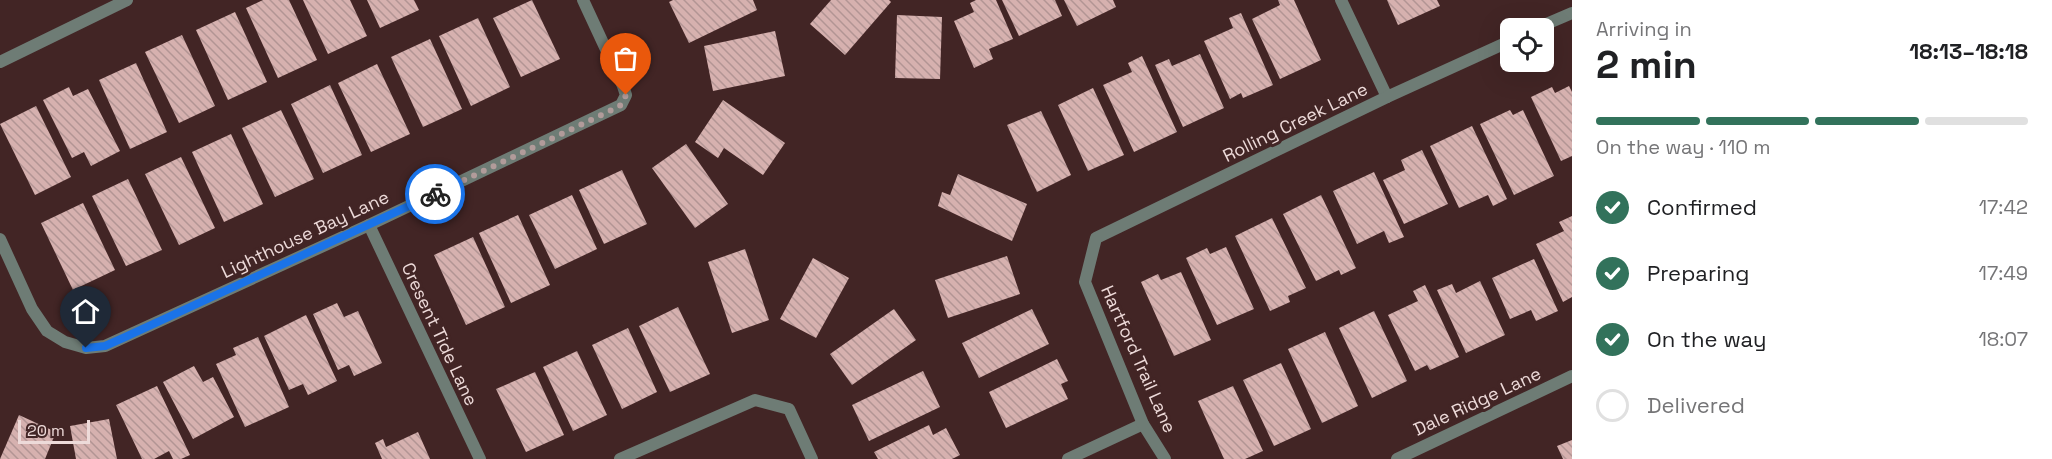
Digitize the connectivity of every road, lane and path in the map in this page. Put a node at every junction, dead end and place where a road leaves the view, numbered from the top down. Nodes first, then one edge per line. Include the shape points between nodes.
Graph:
1 (127, 0) edge
2 (583, 0) edge
3 (1341, 0) edge
4 (1572, 13) edge
5 (1554, 21) edge
6 (1500, 46) edge
7 (0, 62) edge
8 (1387, 97) junction
9 (369, 225) junction
10 (1096, 238) joint
11 (0, 239) edge
12 (1572, 376) edge
13 (1143, 424) junction
14 (480, 459) edge
15 (620, 459) edge
16 (812, 459) edge
17 (1068, 459) edge
18 (1165, 459) edge
19 (1397, 459) edge

1 - 7 street
2 - 9 street, Lighthouse Bay Lane via 623,86 626,95 621,105
3 - 8 street
4 - 5 street
6 - 8 street, Rolling Creek Lane
8 - 10 street, Rolling Creek Lane
9 - 11 street, Lighthouse Bay Lane via 105,346 86,348 46,331
9 - 14 street, Cresent Tide Lane
10 - 13 street, Hartford Trail Lane via 1085,282
12 - 19 street, Dale Ridge Lane
13 - 17 street
13 - 18 street, Hartford Trail Lane
15 - 16 street via 755,400 789,409

